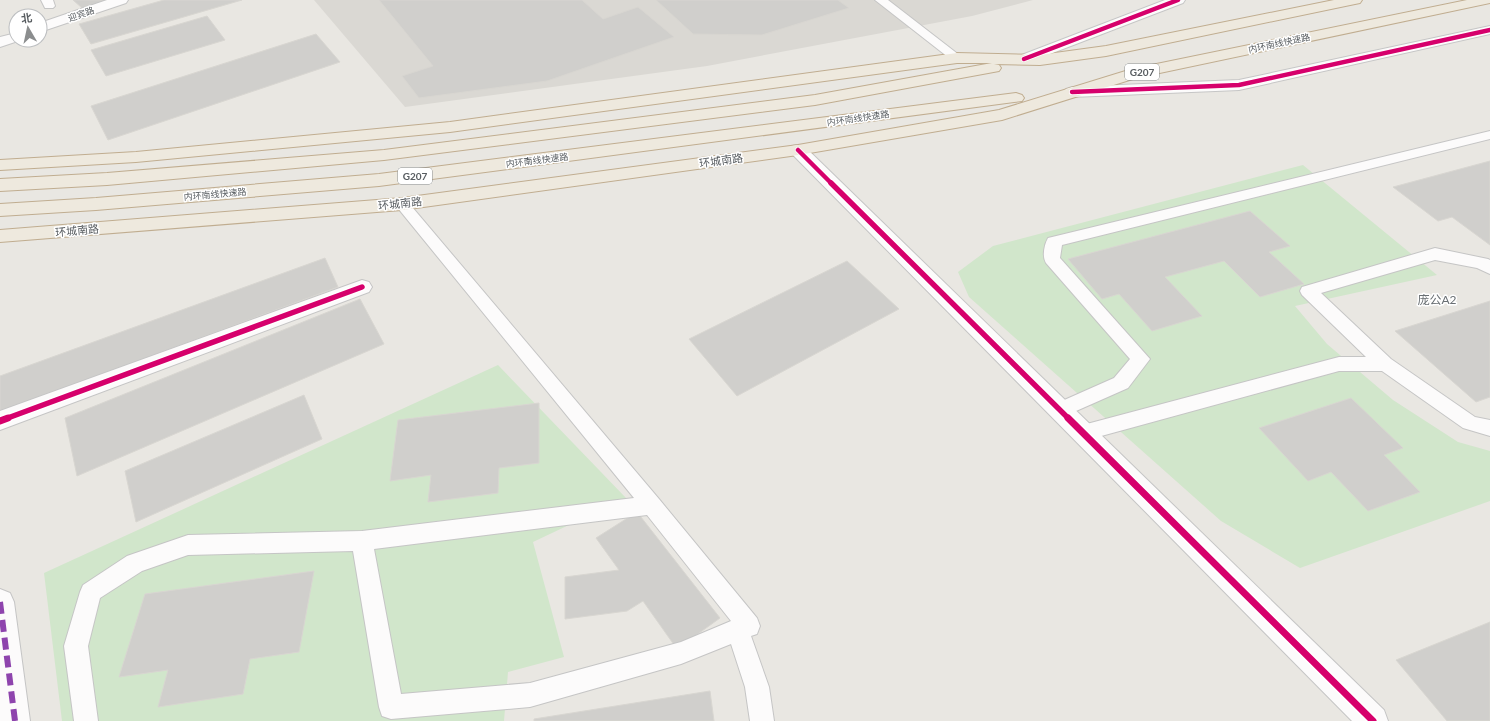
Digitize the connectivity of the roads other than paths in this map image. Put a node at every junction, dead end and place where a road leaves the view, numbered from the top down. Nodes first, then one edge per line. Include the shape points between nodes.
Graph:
1 (121, 0) edge
2 (881, 0) edge
3 (1178, 0) edge
4 (1355, 0) edge
5 (1487, 0) edge
6 (48, 25) edge
7 (1490, 30) edge
8 (957, 58) junction
9 (1024, 59) junction
10 (1040, 60) junction
11 (1072, 92) junction
12 (1490, 135) edge
13 (798, 150) junction
14 (0, 165) edge
15 (0, 185) edge
16 (402, 204) junction
17 (0, 210) edge
18 (0, 236) edge
19 (1490, 268) edge
20 (362, 287) dead end
21 (1385, 364) junction
22 (1060, 410) junction
23 (0, 421) edge
24 (1490, 428) edge
25 (1083, 433) junction
26 (652, 505) junction
27 (362, 541) junction
28 (0, 602) edge
29 (737, 630) junction
30 (15, 721) edge
31 (86, 721) edge
32 (762, 721) edge
33 (1373, 721) edge

1 - 6 street, 迎宾路
2 - 8 lane
3 - 9 street
4 - 10 highway, G207 via 1106,51
5 - 11 highway, 内环南线快速路 / G207 via 1132,74
7 - 11 street via 1239,85
8 - 9 highway, G207
8 - 14 highway, G207 via 450,127 136,157
9 - 10 highway, G207
10 - 15 highway, G207 via 815,100 384,155
11 - 13 highway, 内环南线快速路 / G207 via 1002,115
11 - 17 highway, 内环南线快速路 / G207 via 379,180
12 - 22 lane via 1054,242 1052,259 1141,359 1121,383
13 - 16 highway, 环城南路 / G207
13 - 22 street
16 - 18 highway, 环城南路 / G207
16 - 26 lane
19 - 21 lane via 1482,263 1435,254 1308,291
20 - 23 street
21 - 24 lane via 1470,423
21 - 25 lane via 1339,364
22 - 25 street
25 - 33 street
26 - 27 lane
26 - 29 lane via 749,626
27 - 29 lane via 391,707 530,695 681,653
27 - 31 lane via 188,544 135,563 91,592 76,646
28 - 30 street
29 - 32 lane via 757,687

